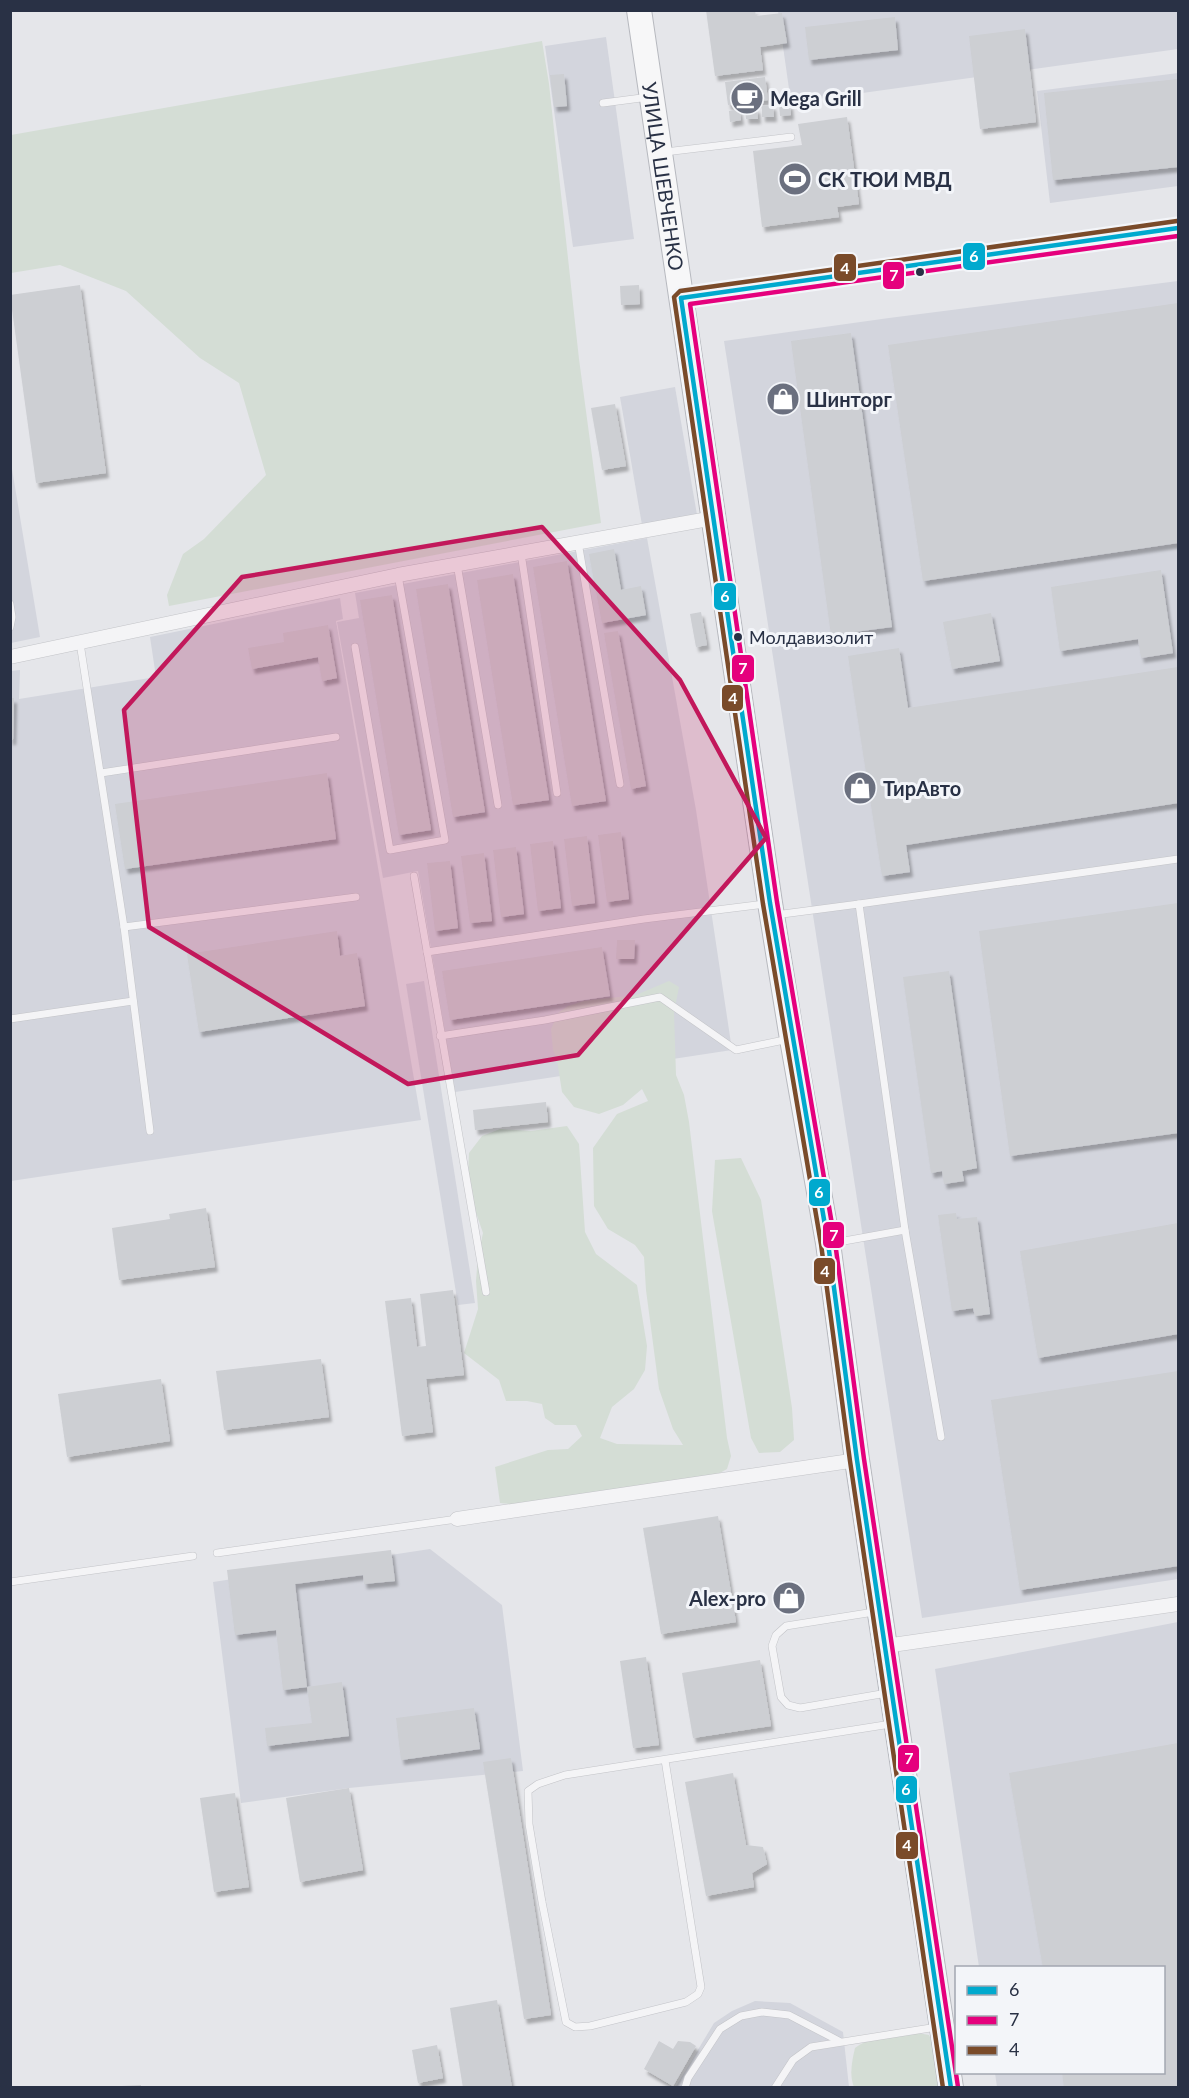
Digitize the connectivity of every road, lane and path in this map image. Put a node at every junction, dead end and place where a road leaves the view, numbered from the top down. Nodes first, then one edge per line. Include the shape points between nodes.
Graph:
1 (639, 10) edge
2 (652, 97) junction
3 (603, 103) dead end
4 (791, 137) dead end
5 (660, 152) junction
6 (1179, 228) edge
7 (681, 298) junction
8 (714, 518) junction
9 (578, 542) junction
10 (521, 553) junction
11 (458, 564) junction
12 (398, 575) junction
13 (10, 604) edge
14 (10, 627) edge
15 (80, 643) junction
16 (355, 647) dead end
17 (10, 657) edge
18 (336, 737) dead end
19 (101, 773) junction
20 (620, 784) dead end
21 (557, 794) dead end
22 (498, 805) dead end
23 (1179, 859) edge
24 (414, 876) dead end
25 (356, 897) dead end
26 (859, 904) junction
27 (771, 909) junction
28 (124, 927) junction
29 (427, 952) junction
30 (133, 1001) junction
31 (10, 1019) edge
32 (440, 1036) junction
33 (792, 1039) junction
34 (150, 1131) dead end
35 (905, 1230) junction
36 (828, 1244) junction
37 (486, 1292) dead end
38 (941, 1437) dead end
39 (857, 1460) junction
40 (456, 1519) joint
41 (217, 1553) dead end
42 (193, 1556) dead end
43 (10, 1582) edge
44 (1179, 1604) edge
45 (880, 1611) junction
46 (885, 1646) junction
47 (892, 1692) junction
48 (897, 1723) junction
49 (666, 1760) junction
50 (942, 2026) junction
51 (839, 2041) junction
52 (685, 2088) edge
53 (775, 2088) edge
54 (951, 2088) edge

1 - 2 highway, УЛИЦА ШЕВЧЕНКО
2 - 3 lane
2 - 5 highway, УЛИЦА ШЕВЧЕНКО
4 - 5 lane
5 - 7 highway, УЛИЦА ШЕВЧЕНКО
6 - 7 street
7 - 8 highway, УЛИЦА ШЕВЧЕНКО
8 - 9 street
8 - 27 highway, УЛИЦА ШЕВЧЕНКО
9 - 10 street
9 - 20 lane
10 - 11 street
10 - 21 lane
11 - 12 street
11 - 22 lane
12 - 15 street
12 - 16 lane via 445,840 390,850
13 - 14 lane
15 - 17 street
15 - 19 lane
18 - 19 lane
19 - 28 lane
23 - 26 lane
24 - 29 lane
25 - 28 lane
26 - 27 lane
26 - 35 lane
27 - 29 lane via 644,919
27 - 33 highway, УЛИЦА ШЕВЧЕНКО
28 - 30 lane
29 - 32 lane
30 - 31 lane
30 - 34 lane
32 - 33 lane via 660,997 736,1050
32 - 37 lane
33 - 36 highway, УЛИЦА ШЕВЧЕНКО
35 - 36 lane
35 - 38 lane
36 - 39 highway, УЛИЦА ШЕВЧЕНКО
39 - 40 street
39 - 45 highway, УЛИЦА ШЕВЧЕНКО
40 - 41 lane
42 - 43 lane
44 - 46 street
45 - 46 highway, УЛИЦА ШЕВЧЕНКО
45 - 47 lane via 786,1626 776,1635 772,1646 781,1697 788,1705 800,1708
46 - 47 highway, УЛИЦА ШЕВЧЕНКО
47 - 48 highway, УЛИЦА ШЕВЧЕНКО
48 - 49 lane
48 - 50 highway, УЛИЦА ШЕВЧЕНКО
49 - 49 lane via 565,1775 528,1791 529,1824 546,1924 566,2022 575,2027 686,2002 698,1994 701,1986
50 - 51 lane
50 - 54 highway, УЛИЦА ШЕВЧЕНКО
51 - 52 lane via 789,2015 762,2012 741,2016 720,2029
51 - 53 lane via 811,2047 793,2060

